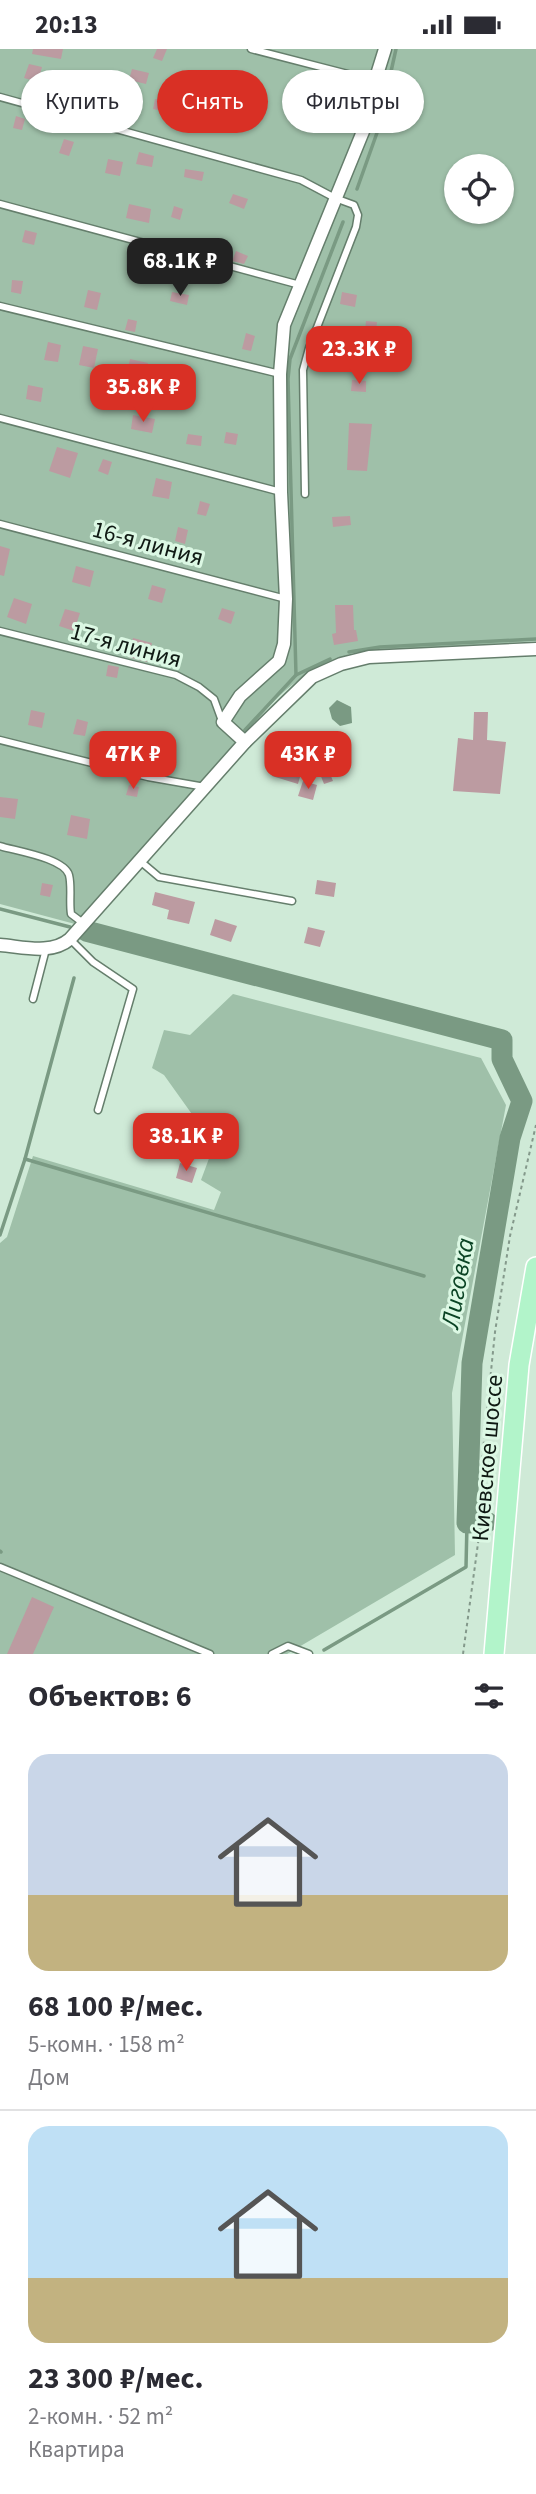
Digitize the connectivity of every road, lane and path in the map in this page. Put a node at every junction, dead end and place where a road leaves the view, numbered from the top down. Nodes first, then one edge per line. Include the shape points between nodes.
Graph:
1 (251, 49) edge
2 (385, 49) edge
3 (332, 70) edge
4 (378, 70) edge
5 (0, 97) edge
6 (362, 133) edge
7 (335, 198) junction
8 (0, 204) edge
9 (302, 286) junction
10 (0, 306) edge
11 (280, 374) junction
12 (0, 418) edge
13 (281, 492) junction
14 (305, 494) dead end
15 (0, 524) edge
16 (286, 599) junction
17 (0, 631) edge
18 (536, 649) edge
19 (223, 722) junction
20 (0, 740) edge
21 (245, 742) junction
22 (207, 787) junction
23 (0, 846) edge
24 (140, 861) junction
25 (292, 901) dead end
26 (84, 923) junction
27 (70, 939) junction
28 (0, 945) edge
29 (46, 949) junction
30 (33, 999) dead end
31 (99, 1110) dead end
32 (536, 1125) edge
33 (536, 1267) edge
34 (0, 1567) edge
35 (501, 1595) junction
36 (210, 1654) edge
37 (272, 1654) edge
38 (309, 1654) edge
39 (463, 1654) edge
40 (494, 1654) edge
41 (501, 1654) edge

1 - 3 lane
2 - 4 street
5 - 7 lane via 301,180
6 - 7 street
7 - 9 street
7 - 14 lane via 354,205 358,215 303,370
8 - 9 lane
9 - 11 street via 284,325
10 - 11 lane
11 - 13 street
12 - 13 lane
13 - 16 street
15 - 16 lane, 16-я линия
16 - 19 street via 279,661 240,696
17 - 19 lane, 17-я линия via 176,675 214,699
18 - 21 street via 369,657 341,664 312,677
19 - 21 street
20 - 22 lane
21 - 22 street
22 - 24 street
23 - 26 lane via 65,868 71,914
24 - 25 lane via 159,877
24 - 26 street
26 - 27 street
27 - 29 street via 60,947
27 - 31 lane via 133,989
28 - 29 street
29 - 30 lane
32 - 39 path via 510,1236 495,1332
33 - 35 main road, Киевское шоссе via 519,1365
34 - 36 lane
35 - 40 main road, Киевское шоссе
35 - 41 main road
37 - 38 lane via 288,1646

